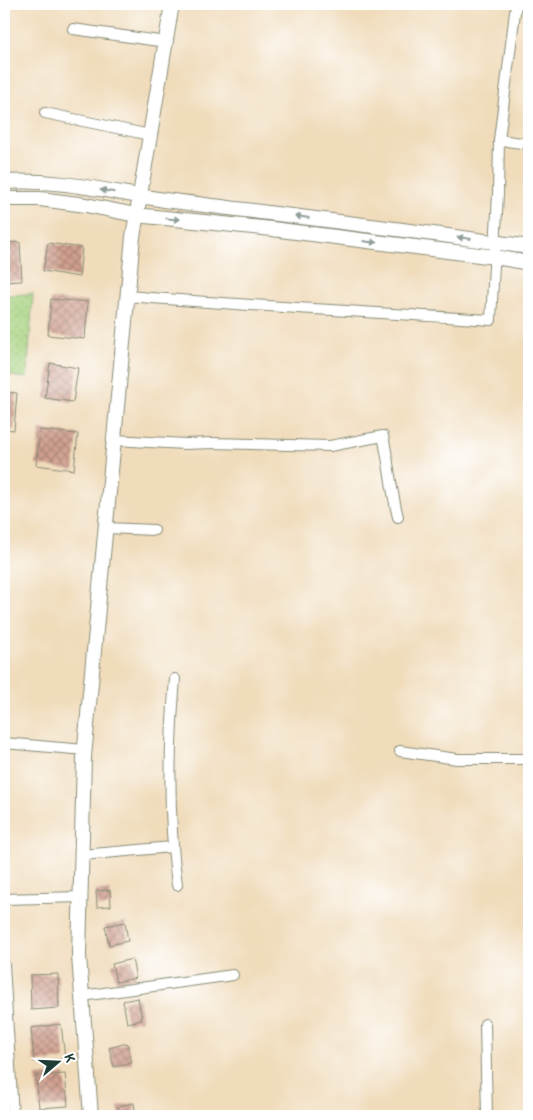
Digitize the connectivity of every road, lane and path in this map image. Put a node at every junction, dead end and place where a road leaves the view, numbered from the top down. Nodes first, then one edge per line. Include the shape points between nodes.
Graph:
1 (172, 4) edge
2 (516, 4) edge
3 (73, 29) dead end
4 (166, 42) junction
5 (45, 113) dead end
6 (150, 135) junction
7 (499, 140) junction
8 (529, 144) edge
9 (4, 182) edge
10 (140, 197) junction
11 (4, 199) edge
12 (136, 215) junction
13 (496, 242) junction
14 (529, 247) edge
15 (495, 257) junction
16 (529, 263) edge
17 (127, 296) junction
18 (114, 440) junction
19 (398, 517) dead end
20 (106, 528) junction
21 (154, 530) dead end
22 (175, 679) dead end
23 (4, 743) edge
24 (85, 750) junction
25 (400, 751) dead end
26 (529, 759) edge
27 (172, 847) junction
28 (82, 855) junction
29 (177, 884) dead end
30 (80, 897) junction
31 (4, 899) edge
32 (4, 964) edge
33 (233, 975) dead end
34 (4, 977) edge
35 (82, 996) junction
36 (485, 1024) dead end
37 (6, 1051) edge
38 (13, 1116) edge
39 (91, 1116) edge
40 (487, 1116) edge

1 - 4 street
2 - 7 street
3 - 4 street
4 - 6 street
5 - 6 street
6 - 10 street
7 - 8 street
7 - 13 street
10 -> 9 street via 52,182
10 - 12 street
13 -> 10 street
11 - 12 street via 40,199
12 -> 15 street
12 - 17 street
13 - 14 street
13 - 15 street
15 - 16 street
15 - 17 street via 491,320
17 - 18 street
18 - 19 street via 330,446 383,436 391,493
18 - 20 street
20 - 21 street
20 - 24 street
22 - 27 street via 170,804
23 - 24 street
24 - 28 street
25 - 26 street via 457,759
27 - 28 street
27 - 29 street
28 - 30 street
30 - 31 street
30 - 35 street
32 - 34 street
33 - 35 street
34 - 37 street
35 - 39 street
36 - 40 street
37 - 38 street

